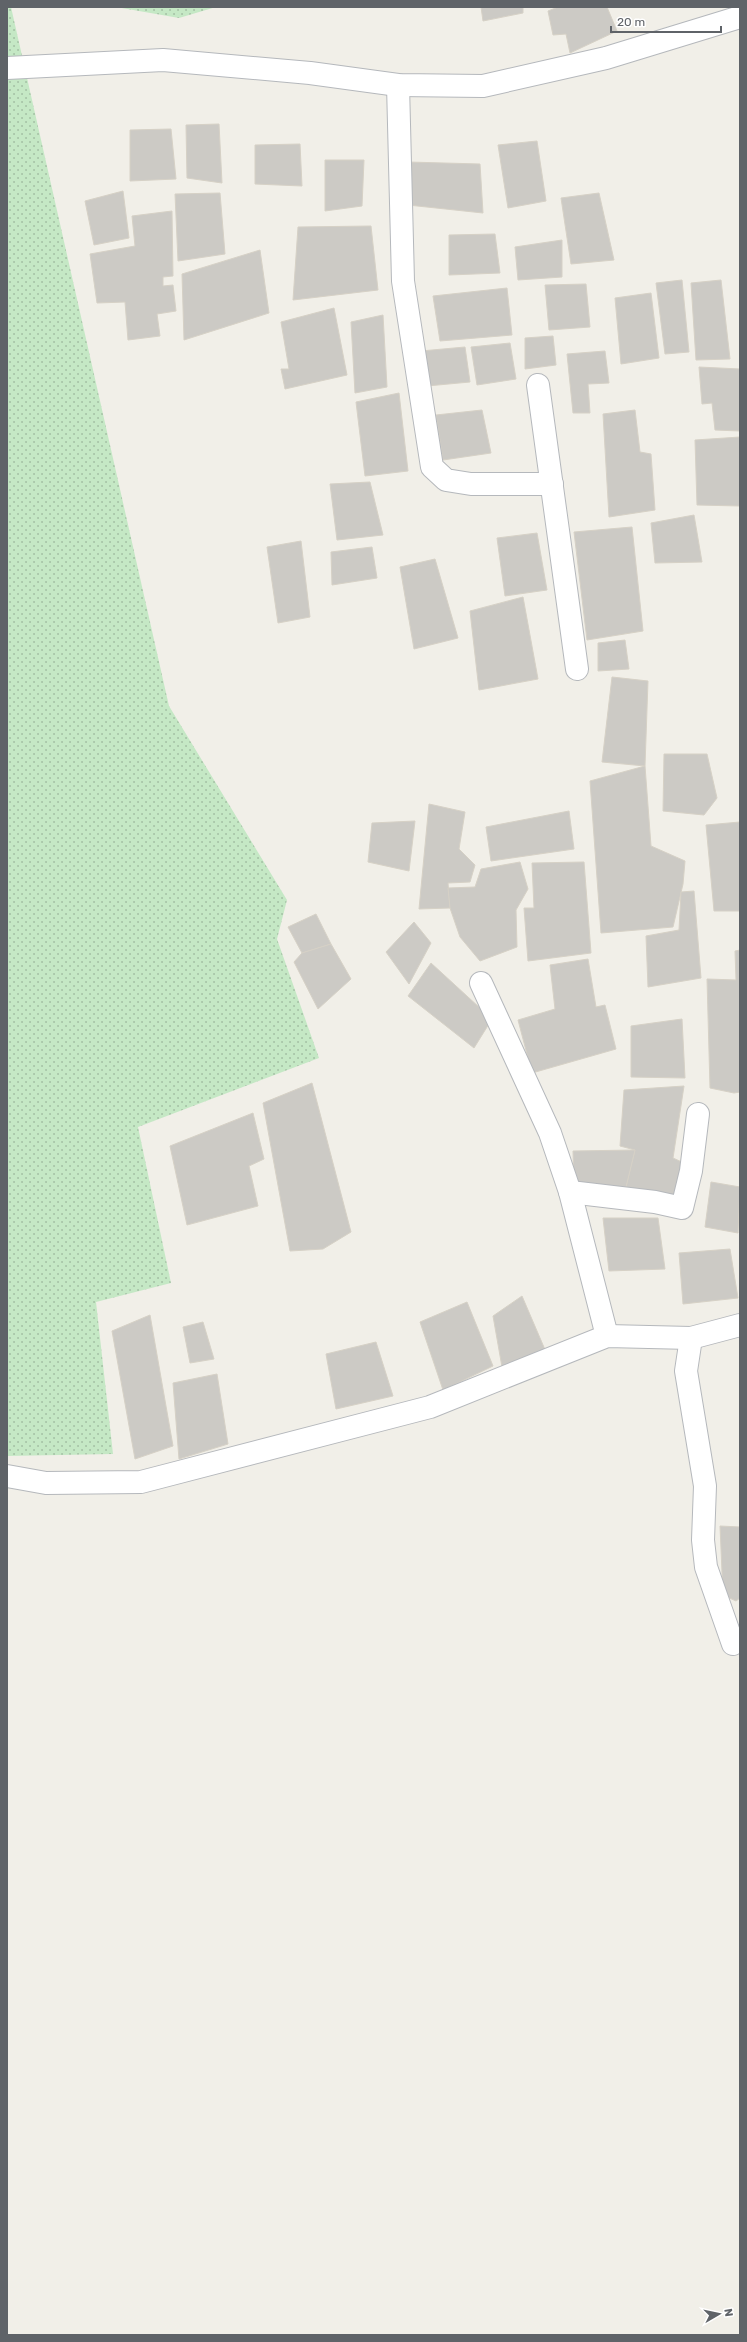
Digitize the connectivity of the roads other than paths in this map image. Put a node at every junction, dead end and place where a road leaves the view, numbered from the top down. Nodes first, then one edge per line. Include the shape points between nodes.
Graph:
1 (740, 17) edge
2 (7, 68) edge
3 (398, 86) junction
4 (538, 385) dead end
5 (552, 484) junction
6 (577, 669) dead end
7 (481, 983) dead end
8 (698, 1114) dead end
9 (570, 1192) junction
10 (740, 1325) edge
11 (607, 1336) junction
12 (691, 1338) junction
13 (7, 1476) edge
14 (733, 1644) dead end

1 - 3 street via 606,58 483,86
2 - 3 street via 163,60 310,73
3 - 5 street via 403,281 432,467 446,480 471,484
4 - 5 street
5 - 6 street
7 - 9 street via 550,1133
8 - 9 street via 692,1171 682,1208 655,1202
9 - 11 street
10 - 12 street
11 - 12 street
11 - 13 street via 430,1407 141,1482 46,1483
12 - 14 street via 686,1371 705,1486 703,1540 706,1567

